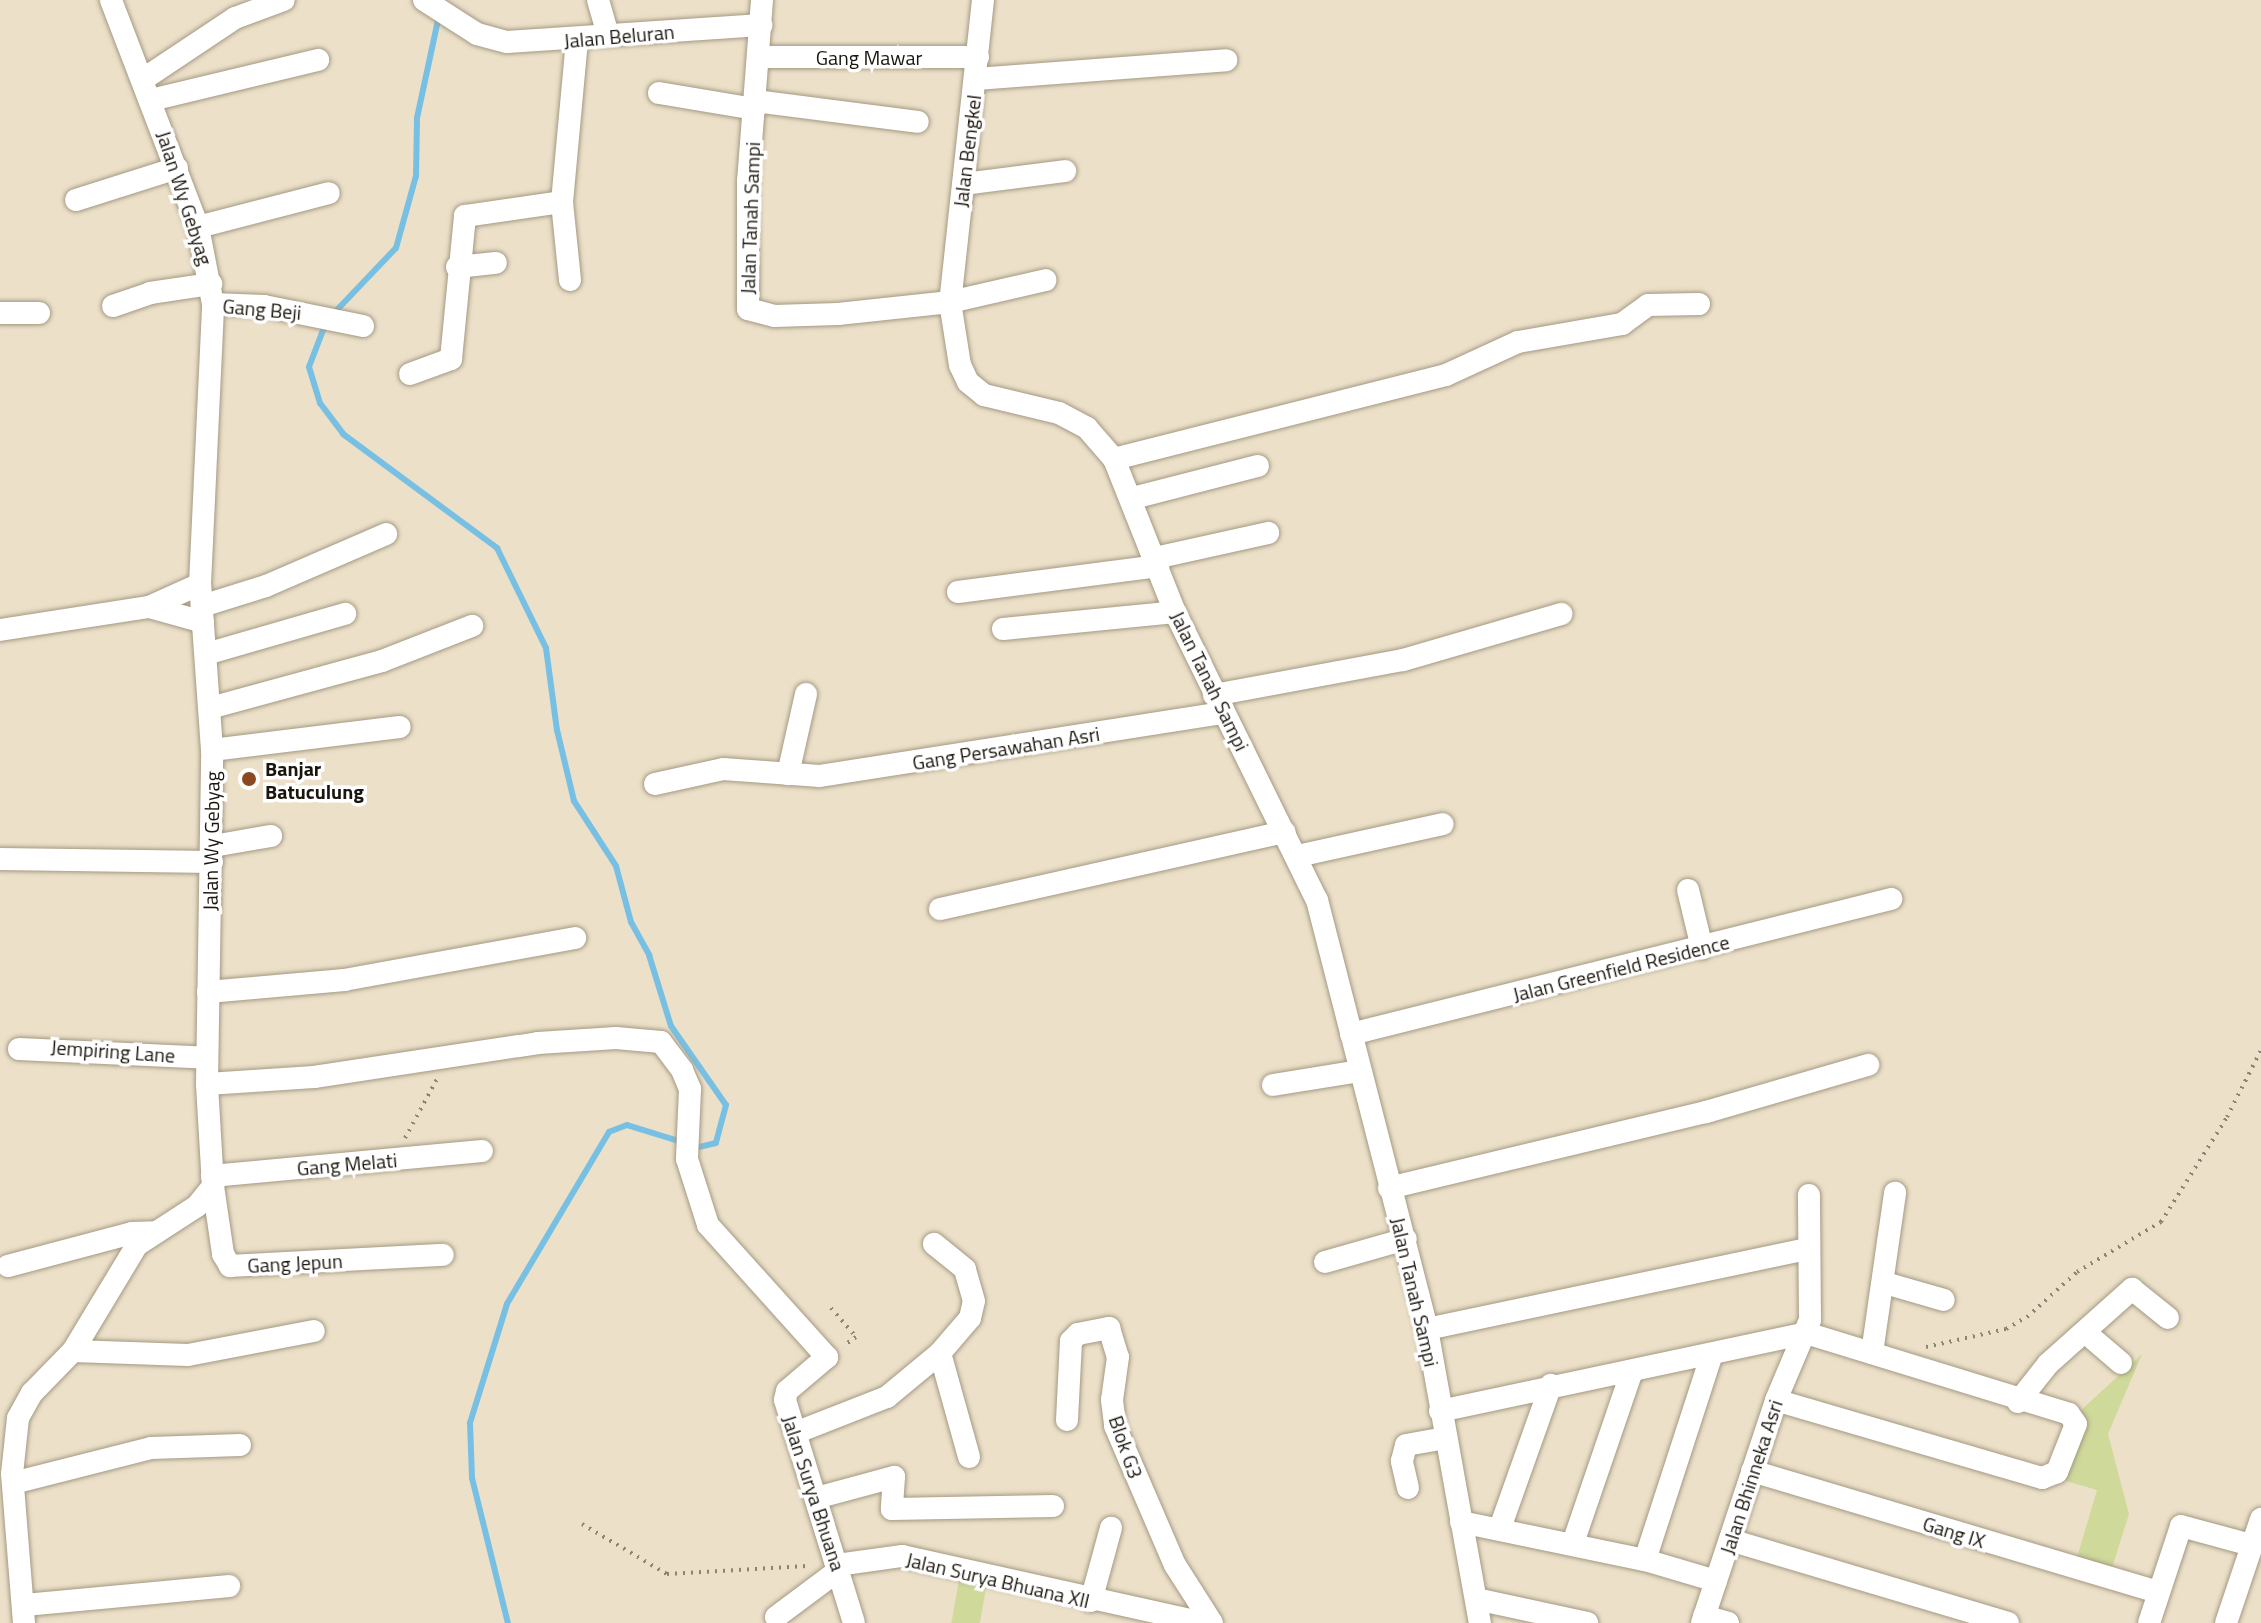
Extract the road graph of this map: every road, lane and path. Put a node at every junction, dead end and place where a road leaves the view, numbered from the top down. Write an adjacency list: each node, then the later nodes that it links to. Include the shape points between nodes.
1 (111, 0): 14 (street, Jalan Wy Gebyag)
2 (284, 0): 14 (street, via 235,18)
3 (424, 0): 9 (street, Jalan Beluran, via 477,34 507,42)
4 (598, 0): 8 (street)
5 (762, 0): 7 (street, Jalan Tanah Sampi)
6 (983, 0): 13 (street, Jalan Bengkel)
7 (761, 25): 8 (street, Jalan Beluran); 10 (street, Jalan Tanah Sampi)
8 (608, 36): 9 (street, Jalan Beluran)
9 (577, 39): 24 (street)
10 (761, 57): 13 (street, Gang Mawar); 17 (street, Jalan Tanah Sampi)
11 (318, 60): 16 (street)
12 (1226, 60): 13 (street, Gang Mawar)
13 (977, 68): 21 (street, Jalan Bengkel)
14 (145, 78): 16 (street, Jalan Wy Gebyag)
15 (659, 93): 17 (street)
16 (151, 100): 19 (street, Jalan Wy Gebyag)
17 (755, 105): 18 (street); 31 (street, Jalan Tanah Sampi, via 744,269 748,309 802,317)
18 (918, 122)
19 (177, 168): 23 (street); 25 (street, Jalan Wy Gebyag)
20 (1065, 171): 21 (street)
21 (964, 184): 31 (street, Jalan Bengkel)
22 (329, 193): 25 (street)
23 (76, 200)
24 (562, 202): 27 (street, via 465,216); 28 (street)
25 (198, 227): 30 (street, Jalan Wy Gebyag)
26 (496, 263): 27 (street)
27 (457, 267): 37 (street, via 451,359)
28 (570, 280)
29 (1046, 280): 31 (street)
30 (212, 294): 33 (street, Gang Beji, via 150,293); 36 (street, Gang Beji); 45 (street, Jalan Wy Gebyag)
31 (950, 302): 38 (street, Jalan Tanah Sampi, via 955,349 968,382 984,395 1059,413 1087,428)
32 (1699, 304): 38 (street, via 1648,305 1622,324 1518,342 1446,375)
33 (113, 306)
34 (0, 313): 35 (street)
35 (39, 313)
36 (354, 323)
37 (410, 374)
38 (1114, 459): 40 (street, Jalan Tanah Sampi)
39 (1258, 466): 40 (street)
40 (1133, 498): 43 (street, Jalan Tanah Sampi)
41 (1268, 533): 43 (street)
42 (386, 534): 45 (street, via 266,586)
43 (1157, 562): 44 (street); 47 (street, Jalan Tanah Sampi)
44 (958, 592)
45 (202, 604): 46 (street); 46 (street); 53 (street, Jalan Wy Gebyag)
46 (149, 607): 52 (street)
47 (1175, 612): 51 (street); 55 (street, Jalan Tanah Sampi)
48 (345, 614): 53 (street)
49 (1561, 614): 55 (street, Gang Persawahan Asri, via 1403,660)
50 (472, 626): 56 (street, via 368,666)
51 (1003, 629)
52 (0, 630)
53 (206, 654): 56 (street, Jalan Wy Gebyag)
54 (806, 694): 59 (street)
55 (1218, 704): 59 (street, Gang Persawahan Asri, via 924,762 820,776); 62 (street, Jalan Tanah Sampi)
56 (210, 708): 58 (street, Jalan Wy Gebyag)
57 (400, 727): 58 (street)
58 (212, 750): 64 (street, Jalan Wy Gebyag)
59 (788, 774): 60 (street, Gang Persawahan Asri, via 723,769)
60 (655, 784)
61 (1443, 824): 65 (street)
62 (1284, 832): 65 (street, Jalan Tanah Sampi); 69 (street)
63 (271, 836): 64 (street)
64 (212, 854): 66 (street); 72 (street, Jalan Wy Gebyag)
65 (1298, 856): 73 (street, Jalan Tanah Sampi, via 1330,938)
66 (0, 859)
67 (1688, 890): 71 (street)
68 (1891, 899): 71 (street, Jalan Greenfield Residence)
69 (940, 909)
70 (575, 938): 72 (street, via 344,980)
71 (1702, 948): 73 (street, Jalan Greenfield Residence)
72 (208, 992): 76 (street, Jalan Wy Gebyag)
73 (1351, 1034): 79 (street, Jalan Tanah Sampi)
74 (19, 1049): 76 (street, Jempiring Lane)
75 (2261, 1050): 103 (path, via 2227,1117 2161,1222 2077,1272 2006,1329)
76 (207, 1058): 80 (street, Jalan Wy Gebyag)
77 (447, 1059): 80 (street, via 314,1077); 83 (path); 107 (street, via 553,1042 661,1042 690,1089 687,1159 708,1225)
78 (1868, 1065): 85 (street, via 1706,1112)
79 (1359, 1071): 81 (street); 85 (street, Jalan Tanah Sampi)
80 (207, 1084): 84 (street, Jalan Wy Gebyag)
81 (1273, 1085)
82 (482, 1151): 83 (street, Gang Melati)
83 (393, 1159): 84 (street, Gang Melati)
84 (213, 1181): 88 (street, via 197,1206); 92 (street, Gang Jepun, via 223,1254 234,1267)
85 (1389, 1188): 89 (street, Jalan Tanah Sampi)
86 (1895, 1193): 95 (street)
87 (1809, 1195): 91 (street, Jalan Bhinneka Asri)
88 (157, 1232): 94 (street, via 132,1233); 104 (street, via 128,1258)
89 (1406, 1239): 93 (street); 99 (street, Jalan Tanah Sampi)
90 (934, 1244): 105 (street, via 960,1262 974,1301 970,1318)
91 (1806, 1249): 99 (street); 101 (street, Jalan Bhinneka Asri)
92 (443, 1255)
93 (1325, 1262)
94 (8, 1266)
95 (1885, 1283): 96 (street); 106 (street)
96 (1944, 1300)
97 (831, 1308): 107 (path, via 856,1337)
98 (2168, 1318): 102 (street, via 2132,1289)
99 (1427, 1329): 114 (street, Jalan Tanah Sampi)
100 (314, 1331): 104 (street, via 188,1355)
101 (1806, 1333): 106 (street); 108 (street); 112 (street, Jalan Bhinneka Asri)
102 (2086, 1333): 109 (street); 113 (street, via 2048,1364)
103 (1920, 1348)
104 (73, 1351): 121 (street, via 23,1407)
105 (940, 1353): 116 (street, via 887,1397); 119 (street)
106 (1872, 1353): 113 (street)
107 (827, 1357): 116 (street, Jalan Surya Bhuana, via 785,1394)
108 (1711, 1357): 110 (street); 133 (street)
109 (2121, 1363)
110 (1632, 1371): 111 (street); 131 (street)
111 (1551, 1385): 114 (street); 129 (street)
112 (1776, 1400): 113 (street, via 2042,1478 2054,1476 2076,1420); 120 (street, Jalan Bhinneka Asri)
113 (2018, 1402)
114 (1440, 1411): 117 (street, Jalan Tanah Sampi)
115 (1067, 1420): 145 (street, Blok G3, via 1071,1341 1109,1328 1118,1357 1112,1400 1115,1426 1175,1565)
116 (795, 1433): 123 (street, Jalan Surya Bhuana)
117 (1446, 1438): 122 (street, via 1406,1445 1402,1461); 126 (street, Jalan Tanah Sampi)
118 (240, 1445): 121 (street, via 151,1448)
119 (969, 1457)
120 (1752, 1471): 130 (street, Jalan Bhinneka Asri); 137 (street, Gang IX)
121 (9, 1478): 140 (street)
122 (1408, 1488)
123 (816, 1498): 124 (street, via 894,1477 892,1509); 134 (street, Jalan Surya Bhuana)
124 (1053, 1506)
125 (2261, 1519): 132 (street)
126 (1461, 1522): 129 (street); 138 (street, Jalan Tanah Sampi)
127 (582, 1524): 134 (path, via 667,1574)
128 (1111, 1528): 139 (street)
129 (1500, 1528): 131 (street)
130 (1730, 1540): 135 (street, Jalan Bhinneka Asri); 149 (street)
131 (1573, 1543): 133 (street)
132 (2251, 1545): 137 (street, via 2181,1526); 151 (street)
133 (1645, 1560): 135 (street)
134 (838, 1568): 139 (street, Jalan Surya Bhuana XII, via 902,1556); 141 (street); 143 (street, Jalan Surya Bhuana)
135 (1716, 1581): 142 (street, Jalan Bhinneka Asri)
136 (229, 1586): 140 (street)
137 (2157, 1592): 150 (street)
138 (1476, 1599): 146 (street, Jalan Tanah Sampi); 147 (street)
139 (1095, 1609): 144 (street, Jalan Surya Bhuana XII)
140 (24, 1614)
141 (776, 1617)
142 (1703, 1619): 148 (street)
143 (854, 1623)
144 (1204, 1623)
145 (1212, 1623)
146 (1480, 1623)
147 (1587, 1623)
148 (1728, 1623)
149 (2008, 1623)
150 (2149, 1623)
151 (2226, 1623)

